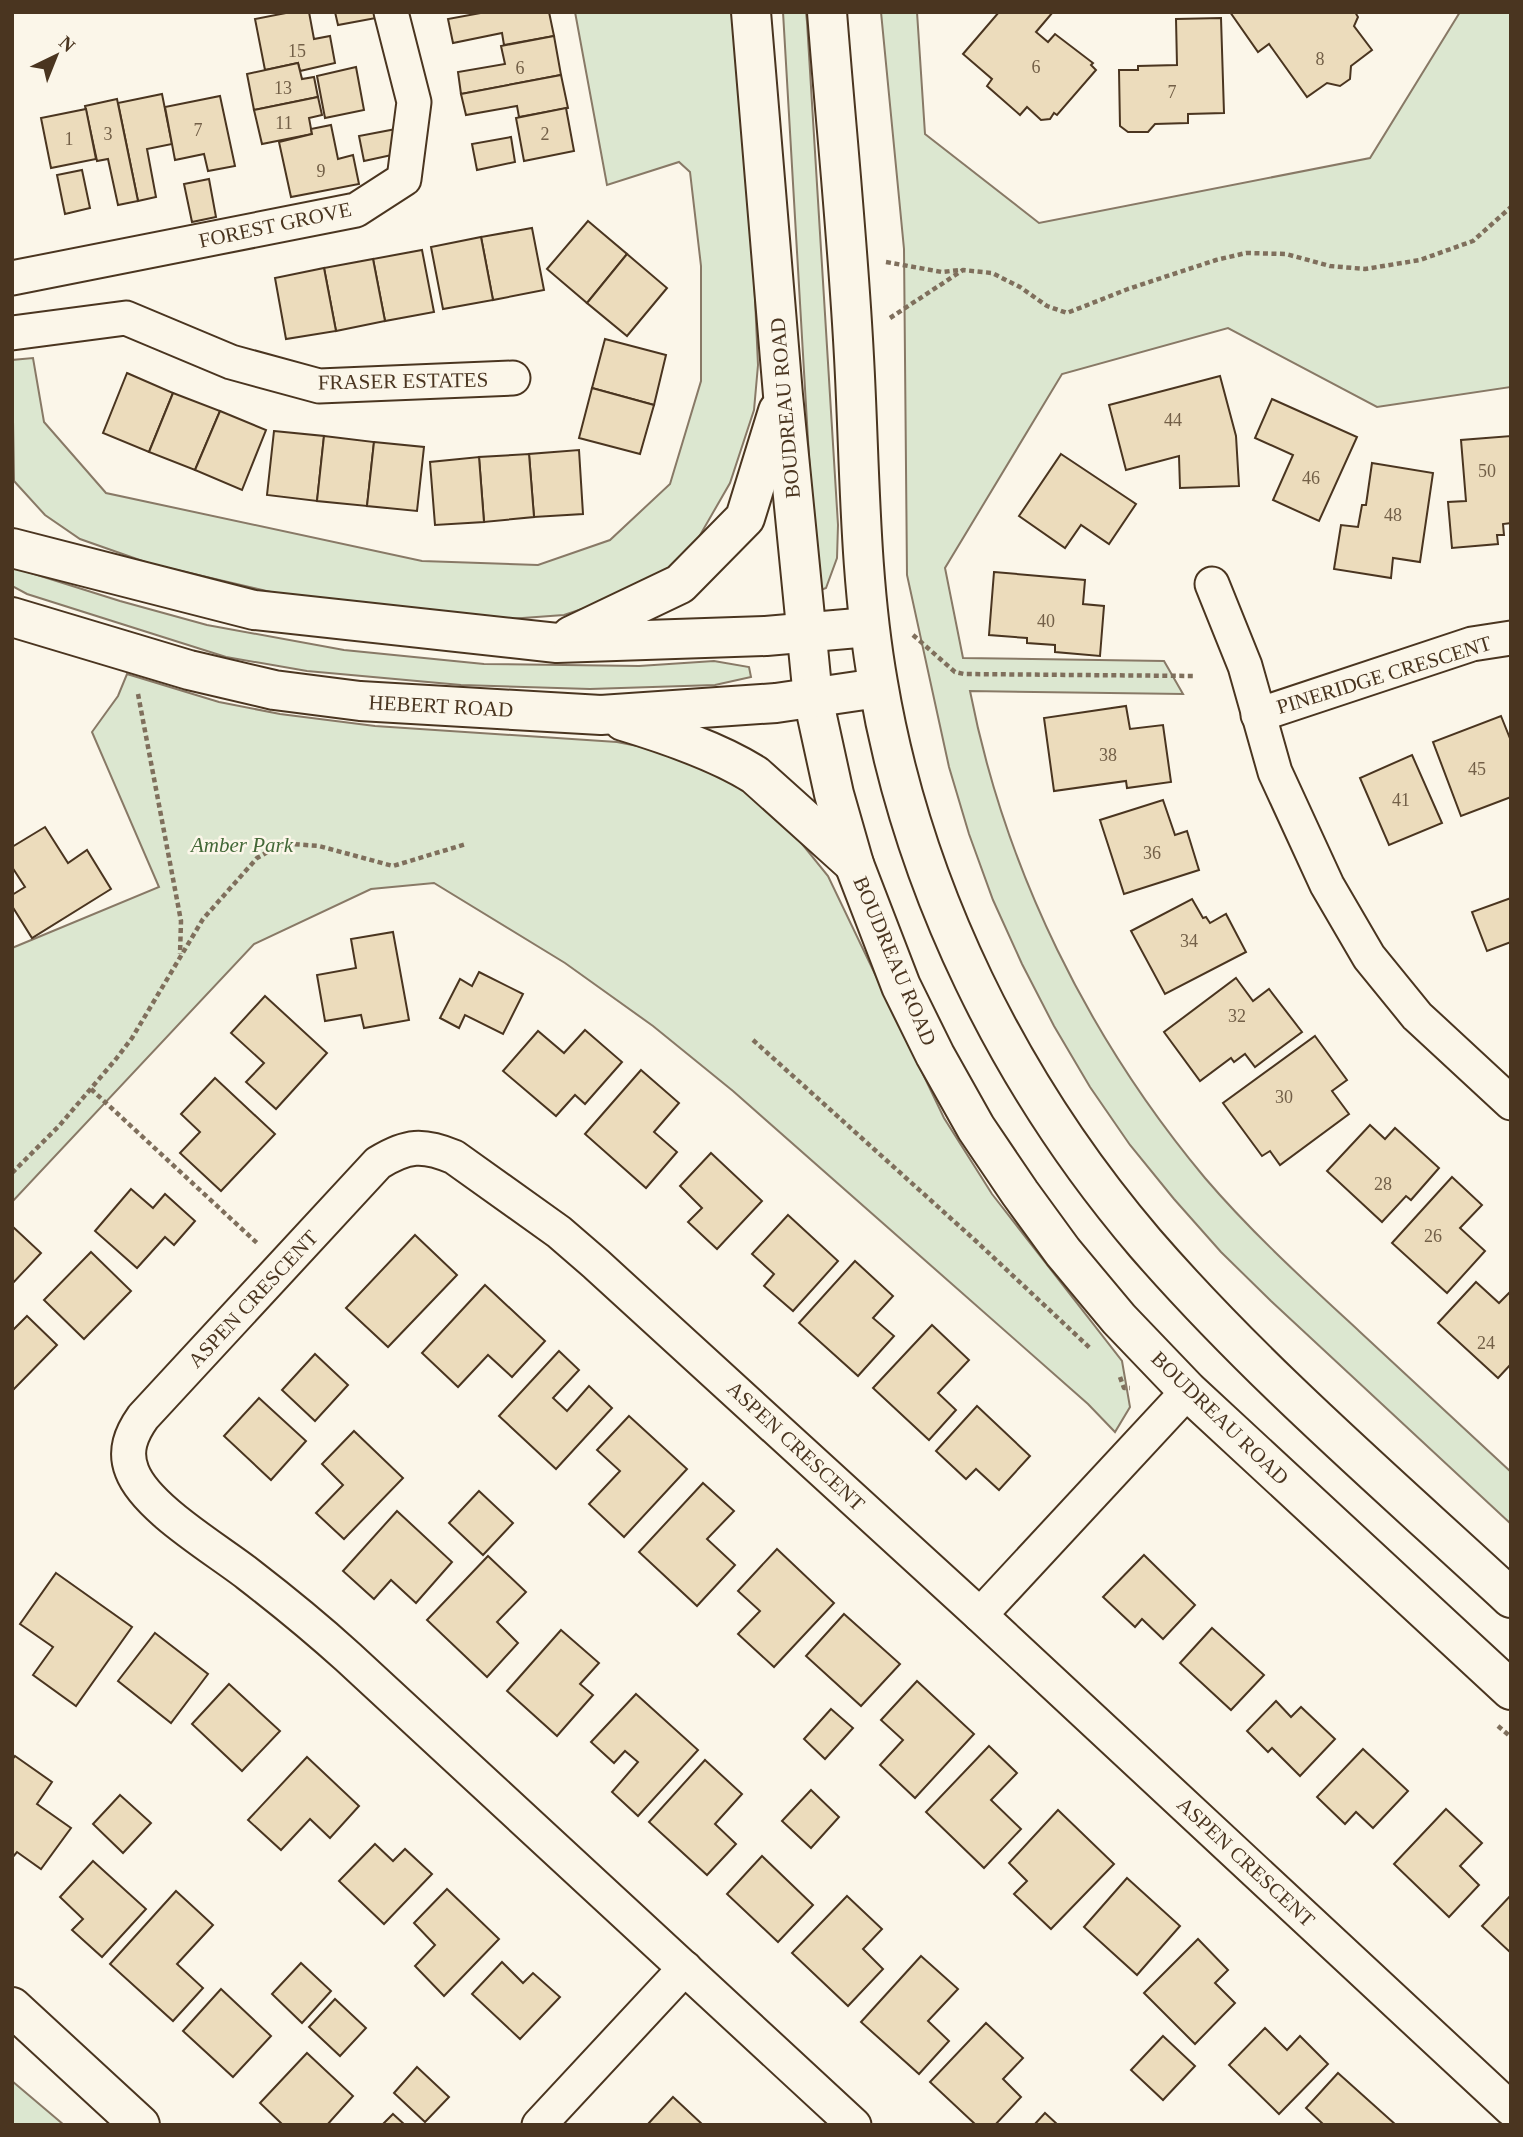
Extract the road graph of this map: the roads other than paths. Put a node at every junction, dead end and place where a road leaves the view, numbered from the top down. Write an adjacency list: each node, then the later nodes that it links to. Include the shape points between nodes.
1 (391, 12): 4 (street, FOREST GROVE, via 414,102 404,180 356,210)
2 (751, 12): 7 (main road, BOUDREAU ROAD)
3 (827, 12): 11 (main road, via 852,321)
4 (12, 278)
5 (12, 333): 6 (street, FRASER ESTATES, via 126,318 231,362 319,386)
6 (513, 378)
7 (783, 396): 12 (main road, BOUDREAU ROAD); 14 (main road, via 745,518 680,584)
8 (12, 548): 14 (main road, via 254,610)
9 (1212, 584): 18 (street, PINERIDGE CRESCENT, via 1245,666)
10 (12, 617): 17 (main road, HEBERT ROAD, via 178,667 274,690 360,701)
11 (869, 627): 12 (main road); 15 (main road)
12 (805, 633): 14 (main road); 16 (main road, BOUDREAU ROAD)
13 (1511, 638): 18 (street, PINERIDGE CRESCENT, via 1472,644)
14 (557, 643)
15 (878, 688): 16 (main road, HEBERT ROAD); 22 (main road, via 909,817 961,955 1034,1090 1070,1143 1182,1285 1286,1389)
16 (813, 698): 17 (main road, HEBERT ROAD); 19 (main road, BOUDREAU ROAD)
17 (600, 715): 19 (main road, via 739,765)
18 (1258, 715): 20 (street, PINERIDGE CRESCENT, via 1275,772 1321,872 1369,957 1418,1016)
19 (854, 864): 21 (main road, BOUDREAU ROAD, via 901,986 976,1128 1063,1252)
20 (1511, 1103)
21 (1188, 1391): 23 (street); 24 (main road, BOUDREAU ROAD)
22 (1511, 1598)
23 (980, 1615): 25 (street, ASPEN CRESCENT, via 559,1232 471,1167 436,1149 419,1147 394,1153 378,1163 135,1428 127,1456 133,1474 153,1501 298,1612); 27 (street, ASPEN CRESCENT)
24 (1511, 1690)
25 (685, 1968): 29 (street); 30 (street, ASPEN CRESCENT)
26 (12, 2007): 28 (main road)
27 (1511, 2109)
28 (140, 2125)
29 (539, 2125)
30 (854, 2125)

